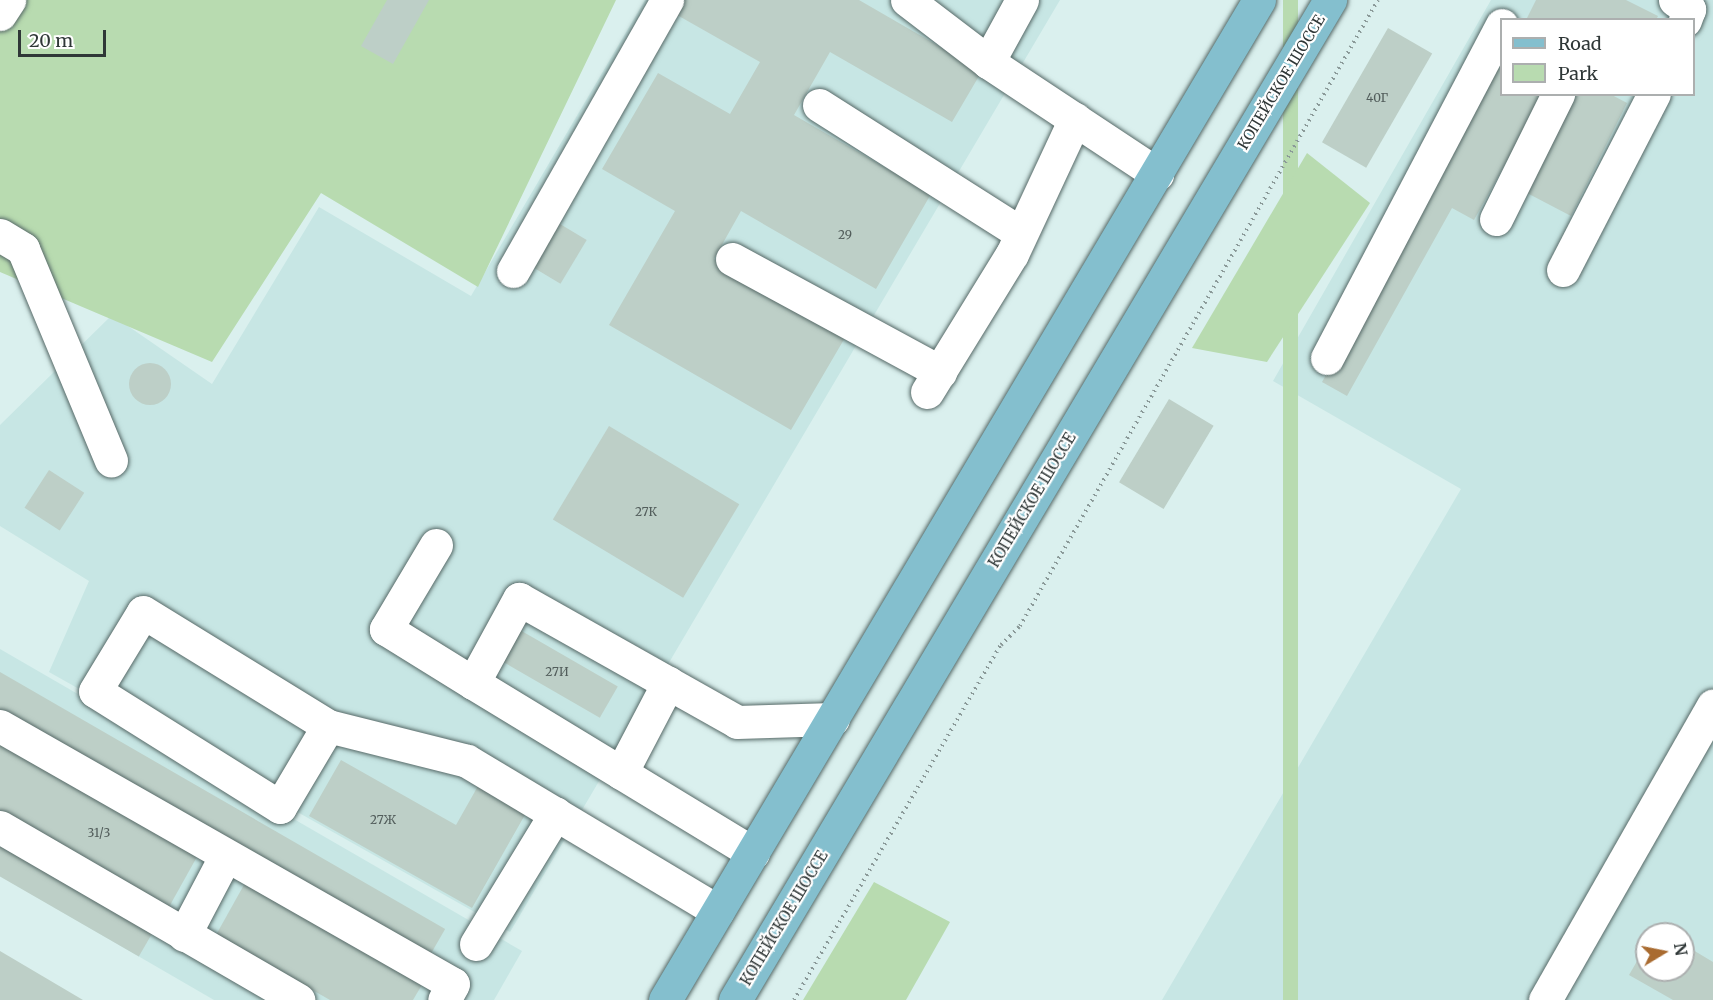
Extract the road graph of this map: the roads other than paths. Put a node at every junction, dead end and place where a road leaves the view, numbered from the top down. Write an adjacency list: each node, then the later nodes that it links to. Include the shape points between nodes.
1 (9, 0): 9 (lane)
2 (667, 0): 24 (lane)
3 (907, 0): 13 (lane)
4 (1022, 0): 13 (lane)
5 (1259, 0): 18 (main road)
6 (1330, 0): 45 (main road, КОПЕЙСКОЕ ШОССЕ)
7 (1515, 0): 10 (lane)
8 (1675, 0): 11 (lane, via 1689,9)
9 (0, 14)
10 (1506, 18)
11 (1686, 18)
12 (1500, 30): 25 (lane)
13 (988, 62): 17 (lane)
14 (1557, 96): 19 (lane)
15 (1647, 97): 23 (lane)
16 (819, 105): 20 (lane)
17 (1075, 119): 18 (lane); 20 (lane)
18 (1157, 174): 31 (main road)
19 (1496, 219)
20 (1021, 233): 22 (lane, via 934,382)
21 (0, 235): 26 (lane, via 23,249)
22 (732, 259)
23 (1563, 270)
24 (513, 272)
25 (1327, 358)
26 (111, 460)
27 (436, 545): 28 (lane, via 386,629)
28 (473, 683): 29 (lane, via 519,599); 34 (lane)
29 (668, 683): 31 (lane, via 737,722); 34 (lane)
30 (1713, 706): 46 (lane)
31 (833, 719): 37 (main road)
32 (0, 726): 38 (lane)
33 (328, 726): 33 (lane, via 143,612 94,691 280,807); 35 (lane, via 467,761)
34 (621, 773): 37 (lane)
35 (556, 813): 39 (lane); 41 (lane)
36 (0, 827): 40 (lane)
37 (753, 853): 39 (main road)
38 (225, 857): 40 (lane); 43 (lane, via 453,984)
39 (718, 911): 44 (main road)
40 (184, 934): 42 (lane)
41 (476, 944)
42 (298, 1000)
43 (444, 1000)
44 (665, 1000)
45 (735, 1000)
46 (1545, 1000)

